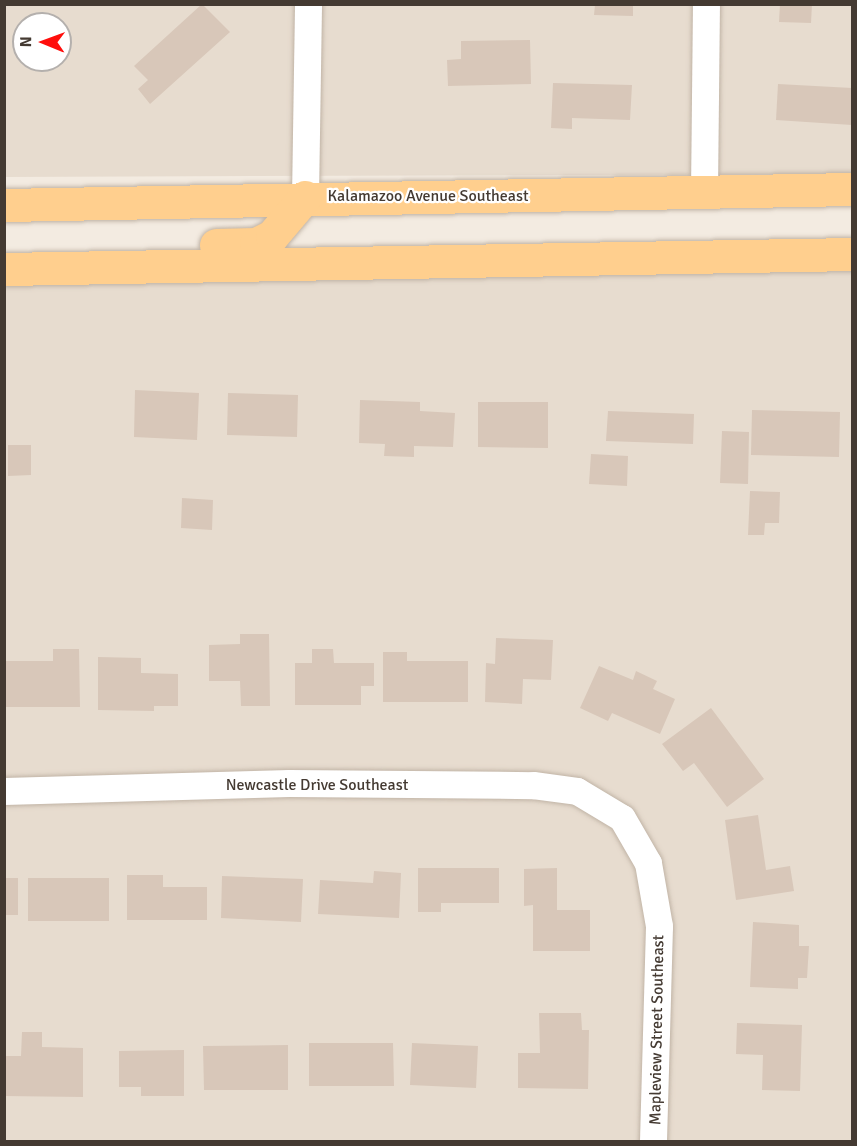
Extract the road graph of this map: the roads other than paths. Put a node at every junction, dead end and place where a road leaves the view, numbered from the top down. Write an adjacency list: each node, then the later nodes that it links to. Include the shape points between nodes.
1 (308, 4): 5 (street)
2 (706, 4): 4 (street)
3 (852, 189): 4 (main road, Kalamazoo Avenue Southeast)
4 (704, 192): 5 (main road, Kalamazoo Avenue Southeast)
5 (305, 197): 6 (main road, Kalamazoo Avenue Southeast); 8 (main road, via 278,231 256,244 71,247)
6 (4, 206)
7 (852, 254): 8 (main road)
8 (11, 269)
9 (4, 791): 10 (street, Newcastle Drive Southeast, via 289,783 533,785 577,791)
10 (622, 818): 11 (street, Mapleview Street Southeast, via 648,863 659,926)
11 (653, 1142)

